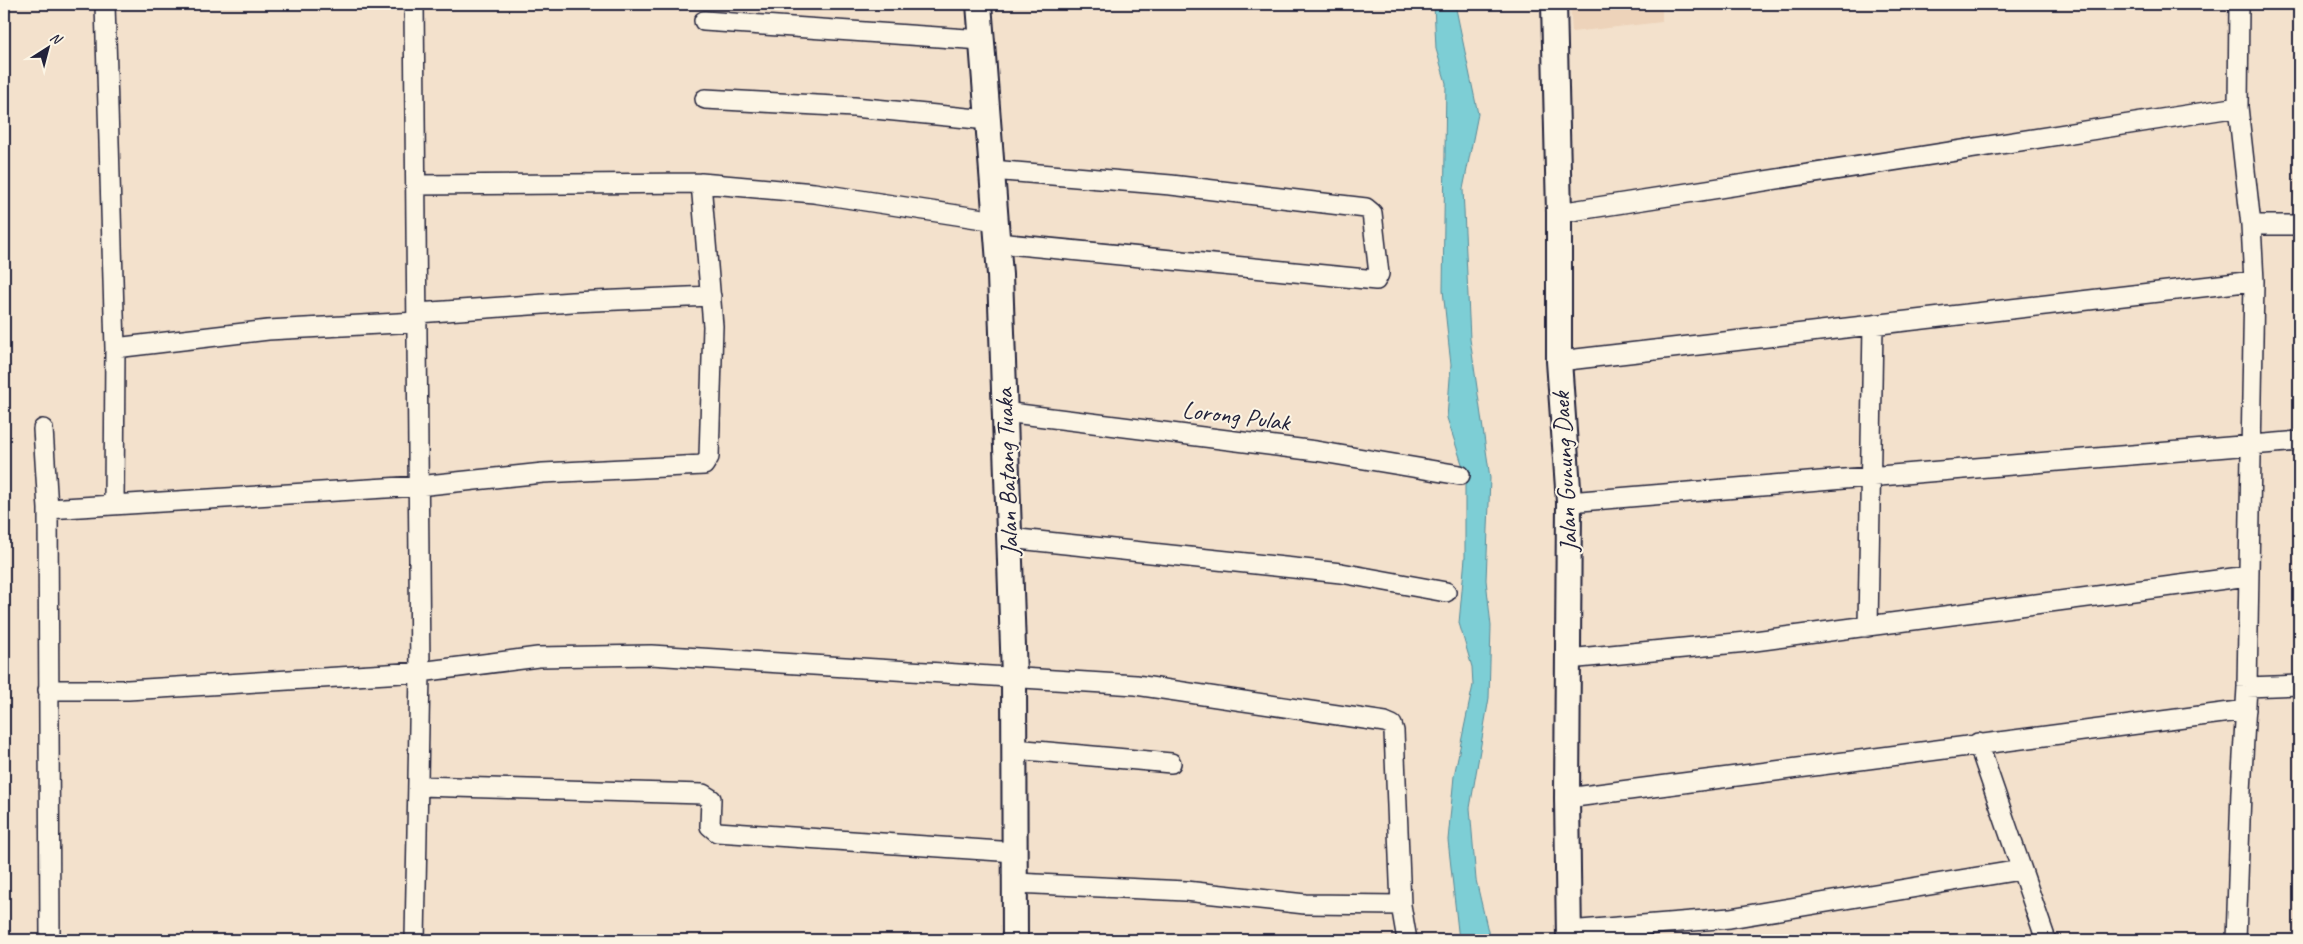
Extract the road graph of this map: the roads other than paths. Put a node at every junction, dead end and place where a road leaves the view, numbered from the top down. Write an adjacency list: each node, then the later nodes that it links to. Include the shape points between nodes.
1 (105, 4): 22 (street)
2 (414, 4): 13 (street)
3 (979, 4): 7 (street, Jalan Batang Tuaka)
4 (1554, 4): 14 (street, Jalan Gunung Daek)
5 (2239, 4): 9 (street)
6 (704, 21): 7 (street)
7 (982, 40): 10 (street, Jalan Batang Tuaka)
8 (705, 99): 10 (street, via 854,107)
9 (2238, 107): 14 (street); 15 (street)
10 (988, 120): 11 (street, Jalan Batang Tuaka)
11 (992, 170): 17 (street, Jalan Batang Tuaka); 17 (street, via 1171,185 1366,208 1372,213 1380,274 1376,280)
12 (701, 183): 13 (street); 17 (street, via 814,193); 19 (street)
13 (416, 185): 20 (street)
14 (1559, 213): 23 (street, Jalan Gunung Daek)
15 (2251, 225): 16 (street); 18 (street)
16 (2299, 225)
17 (997, 232): 24 (street, Jalan Batang Tuaka)
18 (2254, 281): 21 (street); 27 (street)
19 (710, 296): 20 (street, via 572,302); 30 (street, via 713,326 709,457 704,466 543,473)
20 (417, 317): 22 (street); 30 (street)
21 (1873, 325): 23 (street); 29 (street)
22 (115, 348): 32 (street)
23 (1560, 361): 31 (street, Jalan Gunung Daek)
24 (1004, 412): 28 (street, Lorong Pulak, via 1316,451); 34 (street, Jalan Batang Tuaka)
25 (43, 429): 33 (street)
26 (2299, 441): 27 (street)
27 (2253, 443): 29 (street); 35 (street)
28 (1460, 475)
29 (1870, 476): 31 (street); 37 (street)
30 (418, 486): 32 (street); 39 (street)
31 (1569, 502): 38 (street, Jalan Gunung Daek)
32 (114, 504): 33 (street)
33 (48, 510): 43 (street)
34 (1009, 538): 36 (street, via 1341,573); 40 (street, Jalan Batang Tuaka)
35 (2248, 576): 37 (street); 42 (street)
36 (1446, 592)
37 (1868, 626): 38 (street, via 1747,642)
38 (1568, 659): 49 (street, Jalan Gunung Daek)
39 (420, 672): 40 (street, via 538,657 651,655); 43 (street, via 128,690); 48 (street)
40 (1014, 676): 46 (street, Jalan Batang Tuaka); 53 (street, via 1136,685 1392,725)
41 (2299, 685): 42 (street)
42 (2248, 687): 44 (street)
43 (48, 690): 55 (street)
44 (2246, 710): 45 (street); 60 (street)
45 (1978, 743): 49 (street); 51 (street)
46 (1014, 748): 47 (street); 50 (street, Jalan Batang Tuaka)
47 (1171, 762)
48 (418, 786): 50 (street, via 703,794 710,799 710,826 717,832); 56 (street)
49 (1567, 798): 54 (street, Jalan Gunung Daek)
50 (1014, 852): 52 (street, Jalan Batang Tuaka)
51 (2020, 870): 54 (street, via 1730,918); 59 (street)
52 (1014, 883): 53 (street, via 1186,891 1305,904); 57 (street, Jalan Batang Tuaka)
53 (1401, 905): 58 (street)
54 (1568, 936)
55 (50, 940)
56 (415, 940)
57 (1015, 940)
58 (1407, 940)
59 (2046, 940)
60 (2236, 940)

